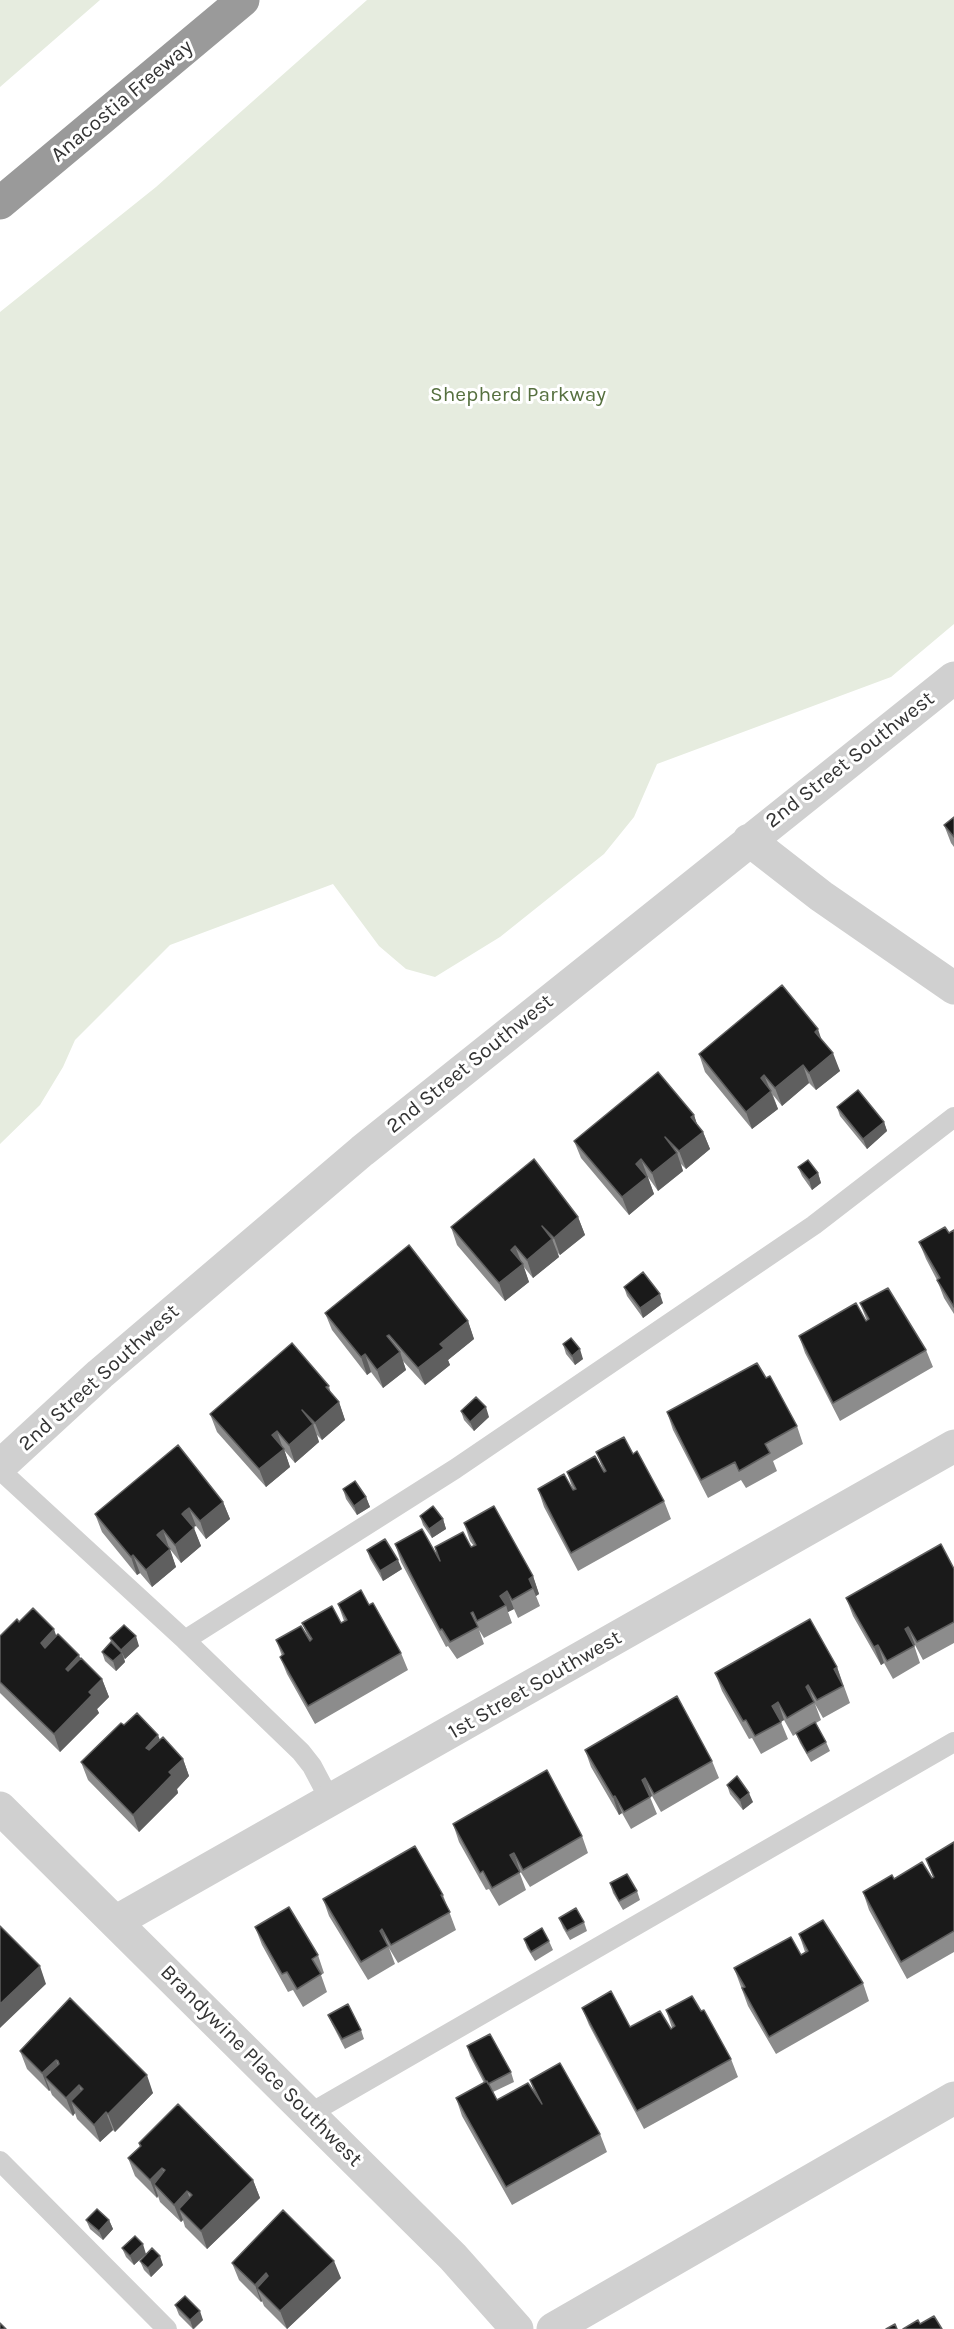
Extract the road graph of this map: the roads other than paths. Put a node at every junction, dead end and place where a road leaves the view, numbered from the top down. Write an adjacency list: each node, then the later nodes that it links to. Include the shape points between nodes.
1 (243, 0): 2 (highway, Anacostia Freeway)
2 (0, 203)
3 (954, 678): 4 (street, 2nd Street Southwest)
4 (749, 840): 5 (street, via 821,896); 8 (street, 2nd Street Southwest, via 345,1166 109,1367)
5 (954, 988)
6 (954, 1117): 9 (lane, via 814,1225 455,1469)
7 (954, 1446): 11 (street, 1st Street Southwest)
8 (0, 1468): 9 (lane)
9 (185, 1640): 11 (lane, via 301,1752)
10 (954, 1742): 15 (lane)
11 (331, 1802): 13 (street, 1st Street Southwest)
12 (0, 1808): 13 (street, Brandywine Place Southwest)
13 (115, 1922): 15 (street, Brandywine Place Southwest)
14 (954, 2098): 19 (street)
15 (309, 2114): 18 (street, Brandywine Place Southwest, via 453,2257)
16 (0, 2161): 17 (lane)
17 (166, 2329)
18 (517, 2329)
19 (553, 2329)

